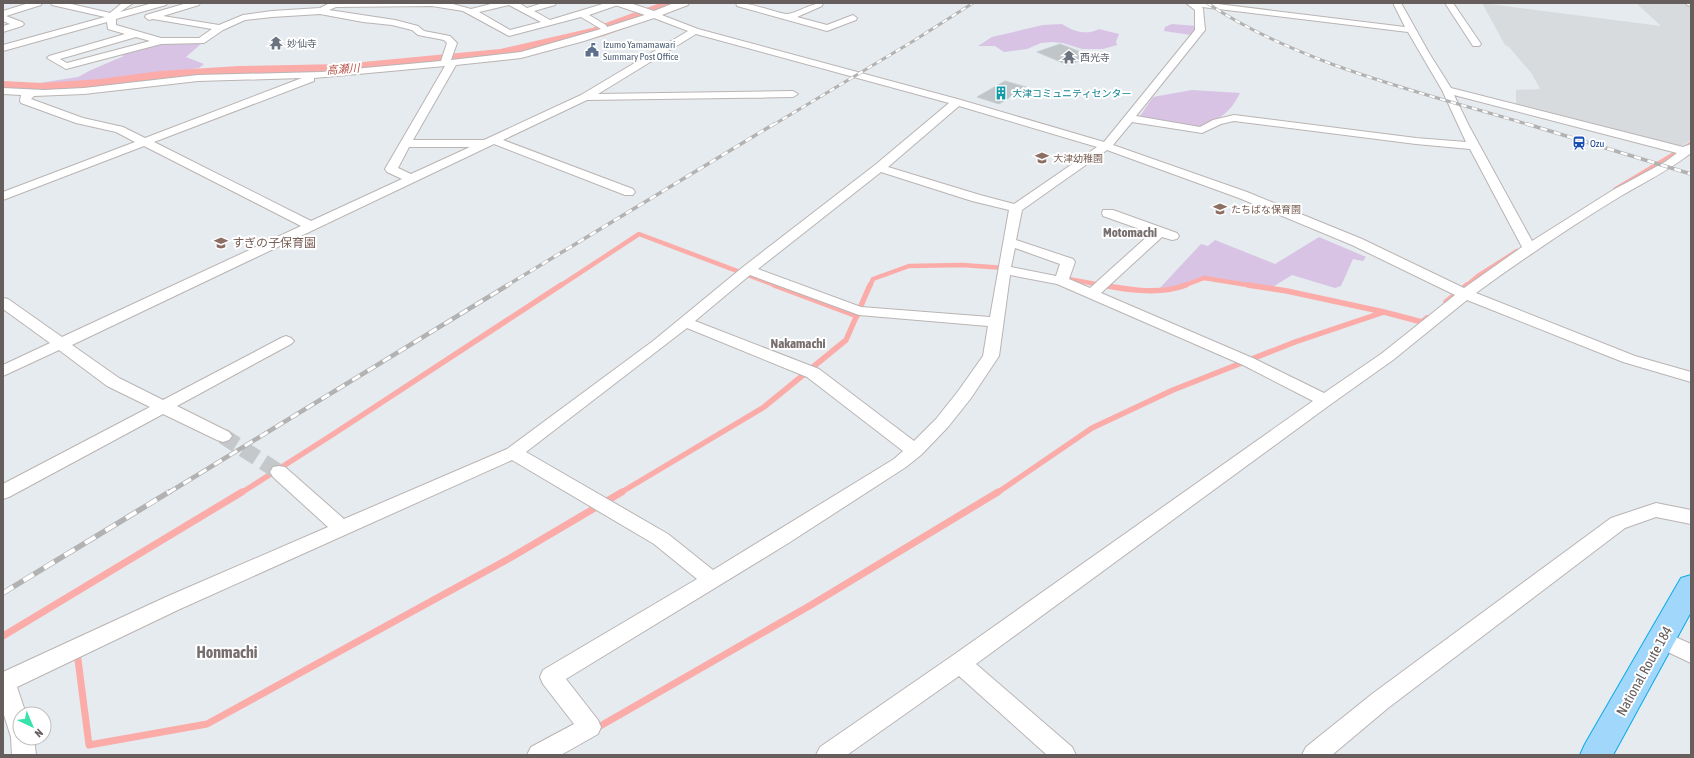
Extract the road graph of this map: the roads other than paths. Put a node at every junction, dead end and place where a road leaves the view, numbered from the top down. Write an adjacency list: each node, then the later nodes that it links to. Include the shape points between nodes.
1 (38, 3): 27 (street)
2 (55, 3): 35 (street)
3 (129, 3): 35 (street, via 119,7)
4 (163, 3): 35 (street)
5 (196, 3): 21 (street)
6 (435, 3): 17 (street); 23 (street)
7 (506, 3): 23 (street)
8 (512, 3): 22 (street)
9 (552, 3): 22 (street)
10 (615, 3): 28 (street)
11 (619, 3): 29 (street)
12 (684, 3): 29 (street)
13 (741, 3): 32 (street)
14 (1191, 3): 41 (street); 55 (street, via 1200,9 1200,30)
15 (1397, 3): 41 (street)
16 (1449, 3): 45 (street)
17 (335, 4): 24 (street)
18 (819, 4): 32 (street)
19 (266, 6): 26 (street, via 261,9)
20 (564, 6): 28 (street)
21 (178, 9): 25 (street); 30 (street)
22 (525, 10): 37 (street)
23 (472, 11): 37 (street, via 509,33)
24 (322, 12): 26 (street); 47 (street, via 392,22 415,28 421,33 447,38 452,44)
25 (200, 13)
26 (284, 13): 36 (street)
27 (3, 14)
28 (582, 14): 37 (street); 38 (street)
29 (654, 15): 42 (street); 47 (street, via 581,39 521,54)
30 (151, 16): 35 (street, via 135,21); 39 (street)
31 (221, 17): 36 (street)
32 (789, 17): 34 (street, via 827,28)
33 (3, 18): 40 (street, via 19,24)
34 (853, 18)
35 (112, 20): 43 (street); 46 (street)
36 (235, 20): 39 (street)
37 (548, 22)
38 (603, 27)
39 (220, 28): 44 (street, via 201,41)
40 (3, 29)
41 (1411, 30): 49 (street)
42 (695, 31): 53 (street); 54 (street)
43 (135, 34): 44 (street); 44 (street, via 52,58 66,66)
44 (161, 41)
45 (1476, 44)
46 (3, 48)
47 (448, 63): 48 (street); 58 (street)
48 (320, 75): 51 (street, via 198,78 84,91); 56 (street)
49 (1447, 90): 60 (street); 61 (street)
50 (3, 91): 51 (street)
51 (31, 93): 56 (street, via 26,96 25,101 80,121 119,129)
52 (793, 94): 53 (street)
53 (585, 97): 57 (street)
54 (957, 102): 59 (street); 62 (street)
55 (1130, 118): 59 (street); 60 (street, via 1197,130 1234,118)
56 (144, 142): 65 (street); 68 (street)
57 (490, 142): 58 (street); 63 (street); 64 (street)
58 (406, 144): 63 (street, via 391,169)
59 (1106, 146): 66 (street); 75 (street, via 1243,195 1357,242)
60 (1474, 146): 70 (street)
61 (1689, 148): 70 (street, via 1669,164)
62 (880, 168): 66 (street); 71 (street)
63 (412, 179): 68 (street)
64 (629, 192)
65 (3, 196)
66 (1016, 208): 69 (street)
67 (1108, 213): 74 (street, via 1166,234)
68 (311, 226): 80 (street)
69 (1010, 242): 72 (street); 73 (street, via 1068,262)
70 (1529, 248): 75 (street)
71 (748, 270): 77 (street); 78 (street, via 859,311)
72 (1004, 270): 73 (street); 78 (street)
73 (1061, 281): 74 (street)
74 (1092, 294): 83 (street, via 1249,362)
75 (1465, 294): 82 (street, via 1629,358); 83 (street, via 1387,357)
76 (3, 302): 80 (street)
77 (685, 322): 86 (street, via 813,373); 87 (street)
78 (997, 322): 86 (street, via 991,356 942,423)
79 (286, 341): 84 (street)
80 (61, 344): 81 (street); 84 (street, via 113,382)
81 (3, 371)
82 (1691, 377)
83 (1325, 400): 96 (street)
84 (164, 407): 85 (street); 89 (street)
85 (223, 436)
86 (915, 451): 92 (street, via 900,463)
87 (513, 453): 91 (street); 92 (street, via 661,538)
88 (279, 472): 91 (street)
89 (3, 492)
90 (1691, 517): 101 (street, via 1656,510 1618,523 1380,701)
91 (343, 529): 97 (street, via 173,603 5,682)
92 (712, 580): 98 (street, via 552,677 590,727)
93 (1691, 586): 94 (highway, National Route 184)
94 (1662, 640): 95 (street); 102 (highway, National Route 184)
95 (1691, 654)
96 (960, 663): 99 (street); 100 (street)
97 (12, 706)
98 (539, 755)
99 (828, 755)
100 (1064, 755)
101 (1314, 755)
102 (1596, 755)

